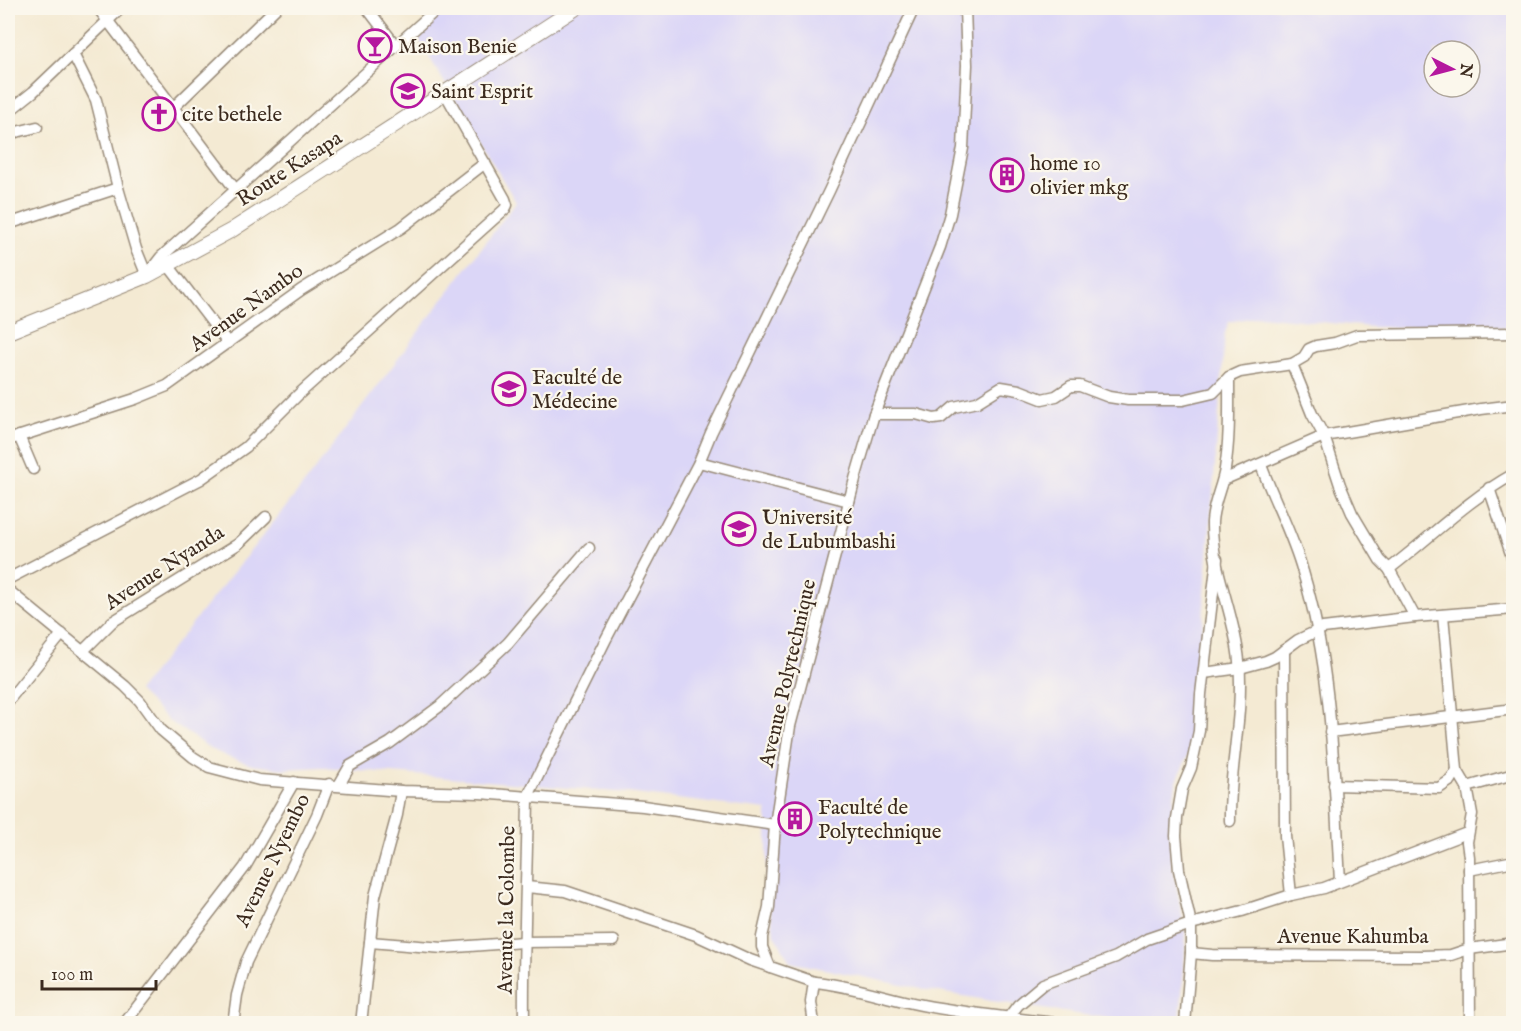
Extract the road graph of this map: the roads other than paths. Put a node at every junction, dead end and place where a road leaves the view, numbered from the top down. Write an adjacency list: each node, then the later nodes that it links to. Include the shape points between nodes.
1 (98, 8): 9 (street)
2 (121, 8): 9 (street)
3 (276, 8): 13 (street)
4 (367, 8): 10 (street)
5 (438, 8): 10 (street)
6 (576, 8): 12 (main road, Route Kasapa)
7 (914, 8): 33 (street)
8 (965, 8): 29 (street, Avenue Polytechnique, via 963,148 950,214)
9 (108, 20): 11 (street); 13 (street)
10 (396, 46): 19 (street)
11 (73, 54): 14 (street); 18 (street, via 96,99)
12 (444, 92): 17 (street); 21 (main road, Route Kasapa, via 232,230)
13 (173, 108): 19 (street)
14 (8, 112)
15 (37, 127): 16 (street)
16 (8, 134)
17 (485, 163): 25 (street, Avenue Nambo, via 401,228 301,290); 45 (street, via 506,199 505,210 299,394 246,447 201,479)
18 (118, 189): 20 (street); 22 (street)
19 (236, 189): 22 (street, via 161,256)
20 (8, 224)
21 (168, 265): 22 (main road, Route Kasapa); 25 (street)
22 (147, 276): 23 (main road, Route Kasapa)
23 (8, 332)
24 (1514, 333): 26 (street, via 1357,335 1309,349)
25 (228, 343): 30 (street, Avenue Nambo, via 168,386)
26 (1292, 364): 27 (street); 31 (street)
27 (1229, 377): 29 (street, via 1213,393 1183,400 1128,400 1080,386 1042,399 1001,387 977,402 954,407 940,418); 37 (street, via 1229,446)
28 (1514, 405): 31 (street)
29 (874, 414): 39 (street, Avenue Polytechnique)
30 (19, 436): 32 (street, Avenue Nambo); 35 (street)
31 (1324, 436): 34 (street); 44 (street, via 1352,513)
32 (8, 440)
33 (699, 462): 39 (street); 67 (street)
34 (1261, 465): 37 (street); 50 (street, via 1304,572)
35 (33, 469)
36 (1514, 474): 38 (street)
37 (1223, 480): 42 (street, via 1213,506 1212,534)
38 (1489, 488): 43 (street); 44 (street)
39 (849, 501): 69 (street, Avenue Polytechnique, via 792,718)
40 (266, 517): 53 (street, Avenue Nyanda, via 238,544 112,622)
41 (589, 548): 63 (street, Avenue Nyembo, via 508,643 440,706 390,743 350,766)
42 (1217, 559): 54 (street); 55 (street)
43 (1514, 564)
44 (1389, 569): 49 (street)
45 (8, 579)
46 (8, 590): 51 (street)
47 (1514, 609): 48 (street)
48 (1443, 615): 49 (street); 58 (street)
49 (1415, 617): 50 (street)
50 (1317, 631): 52 (street); 59 (street)
51 (62, 634): 53 (street); 56 (street)
52 (1284, 650): 54 (street, via 1275,657); 75 (street, via 1285,836)
53 (83, 651): 62 (street, via 140,701 161,730 205,765 259,780)
54 (1240, 668): 55 (street); 68 (street)
55 (1204, 673): 76 (street, via 1199,731 1182,789 1176,836)
56 (8, 701)
57 (1514, 709): 58 (street)
58 (1452, 717): 59 (street); 60 (street)
59 (1330, 732): 64 (street)
60 (1457, 770): 64 (street, via 1439,788); 65 (street)
61 (1514, 774): 65 (street)
62 (294, 782): 63 (street); 87 (street, via 245,867)
63 (334, 784): 66 (street); 88 (street, Avenue Nyembo, via 252,947)
64 (1334, 785): 73 (street)
65 (1467, 787): 70 (street, via 1472,814)
66 (401, 791): 67 (street); 78 (street, via 378,879)
67 (528, 798): 69 (street, via 643,806); 74 (street, Avenue la Colombe)
68 (1230, 821)
69 (775, 825): 83 (street, Avenue Polytechnique, via 762,947)
70 (1467, 833): 72 (street); 73 (street)
71 (1514, 861): 72 (street)
72 (1468, 870): 81 (street)
73 (1340, 881): 75 (street, via 1315,891)
74 (527, 887): 79 (street, Avenue la Colombe); 83 (street, via 565,891 696,935)
75 (1291, 894): 76 (street)
76 (1191, 924): 82 (street); 86 (street, via 1047,982)
77 (614, 940): 79 (street)
78 (370, 942): 79 (street, via 443,948); 89 (street)
79 (523, 942): 90 (street, Avenue la Colombe)
80 (1514, 943): 81 (street, Avenue Kahumba)
81 (1469, 949): 82 (street, Avenue Kahumba, via 1451,955 1404,957); 95 (street)
82 (1191, 953): 94 (street)
83 (770, 967): 84 (street)
84 (814, 982): 85 (street); 91 (street)
85 (982, 1015): 86 (street); 92 (street)
86 (1008, 1018): 93 (street)
87 (124, 1023)
88 (233, 1023)
89 (361, 1023)
90 (524, 1023)
91 (813, 1023)
92 (953, 1023)
93 (1063, 1023)
94 (1185, 1023)
95 (1470, 1023)

